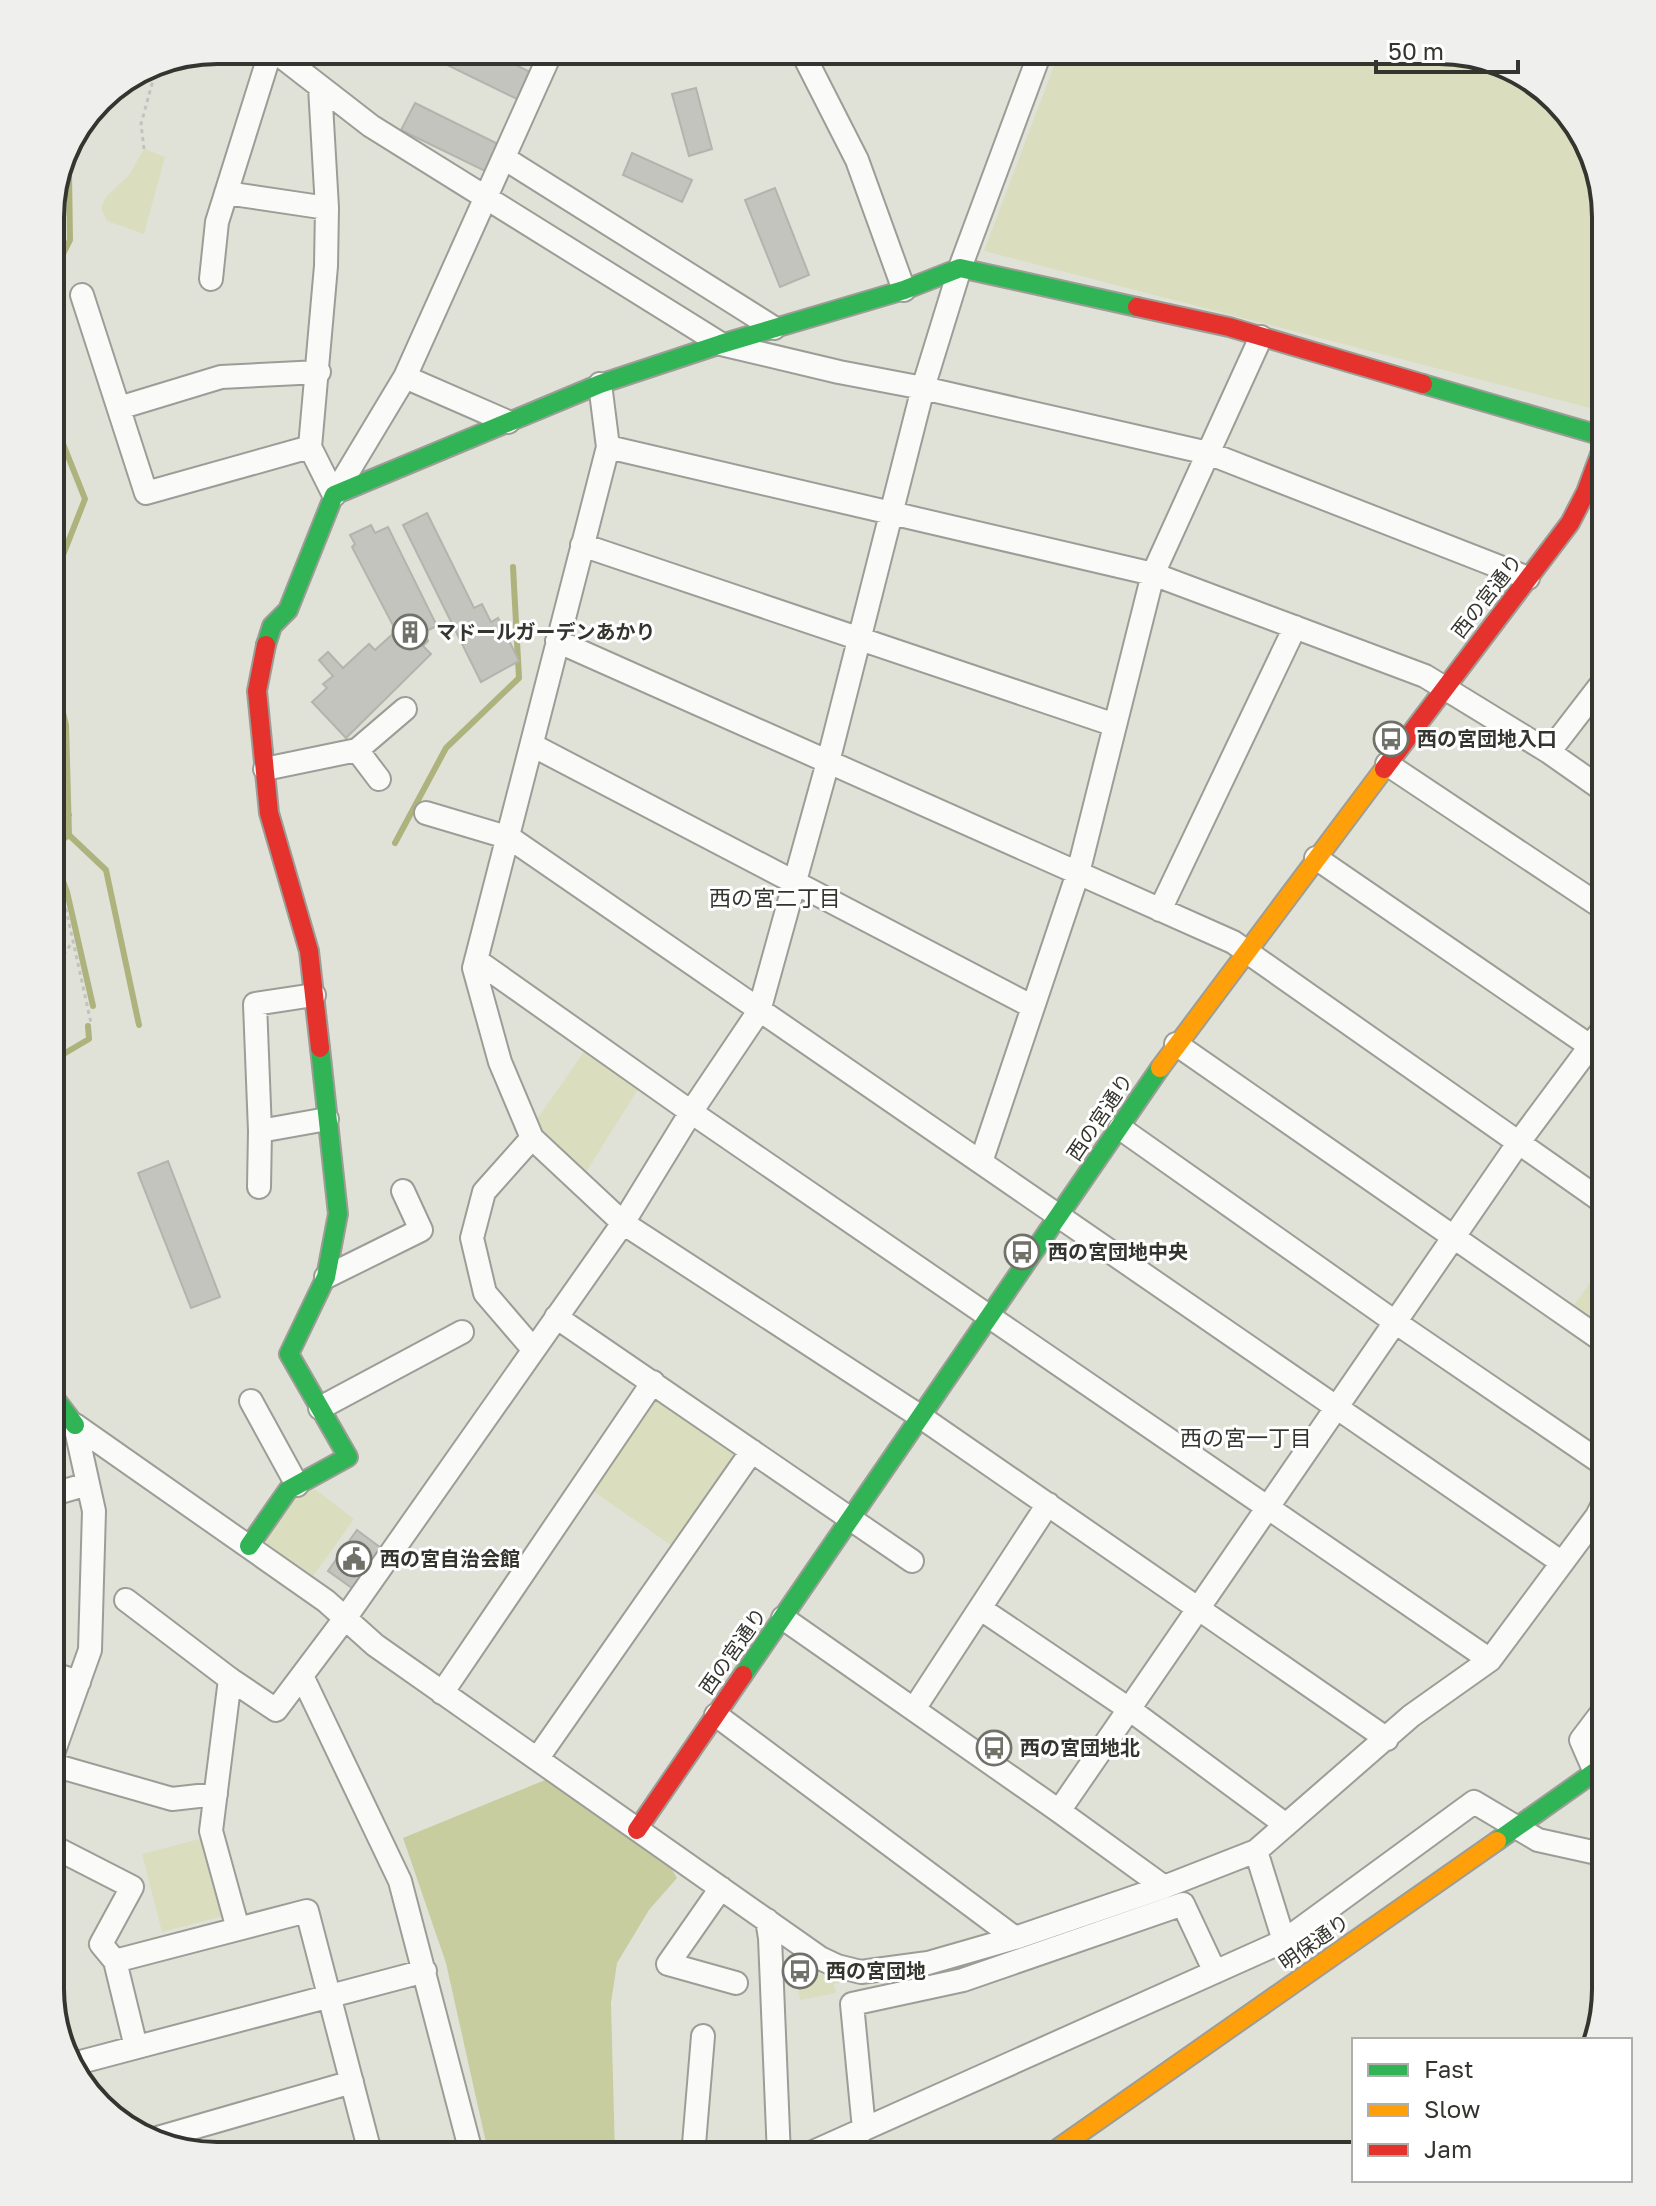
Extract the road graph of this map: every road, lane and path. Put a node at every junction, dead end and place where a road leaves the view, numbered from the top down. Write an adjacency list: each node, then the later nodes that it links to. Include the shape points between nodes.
1 (267, 64): 10 (street)
2 (290, 64): 7 (street)
3 (546, 64): 9 (street)
4 (808, 64): 15 (street, via 857,160)
5 (1036, 64): 13 (street)
6 (154, 78): 8 (path, via 141,124)
7 (320, 87): 11 (street, via 371,126); 12 (street)
8 (144, 149)
9 (504, 158): 11 (street); 17 (street)
10 (226, 193): 12 (street); 14 (street)
11 (486, 198): 19 (street); 21 (street)
12 (327, 208): 20 (street)
13 (960, 268): 15 (street); 18 (street); 23 (street)
14 (211, 279)
15 (904, 290): 17 (street)
16 (82, 295): 24 (street)
17 (774, 328): 19 (street)
18 (1261, 337): 26 (street); 29 (street)
19 (721, 344): 22 (street); 23 (street)
20 (319, 372): 24 (street, via 221,377); 27 (street)
21 (405, 377): 25 (street); 30 (street)
22 (600, 384): 25 (street); 28 (street)
23 (923, 388): 29 (street); 32 (street)
24 (119, 408): 27 (street, via 146,493)
25 (508, 422): 30 (street)
26 (1592, 434)
27 (310, 447): 30 (street)
28 (608, 447): 32 (street); 33 (street)
29 (1208, 453): 34 (street); 35 (street)
30 (334, 495): 48 (street, via 288,610 267,638 257,691)
31 (1592, 498): 35 (street, 西の宮通り)
32 (892, 513): 34 (street); 37 (street)
33 (582, 545): 37 (street); 38 (street)
34 (1153, 574): 36 (street); 42 (street)
35 (1528, 578): 39 (street, 西の宮通り)
36 (1295, 627): 39 (street); 58 (street)
37 (860, 639): 42 (street); 46 (street)
38 (557, 641): 43 (street); 46 (street)
39 (1445, 687): 45 (street); 47 (street, 西の宮通り)
40 (1592, 696): 45 (street)
41 (405, 709): 44 (street)
42 (1115, 725): 54 (street)
43 (532, 745): 52 (street); 55 (street)
44 (357, 750): 48 (street); 49 (street)
45 (1549, 752): 50 (street)
46 (828, 762): 54 (street); 55 (street)
47 (1387, 764): 53 (street, 西の宮通り); 56 (street)
48 (265, 769): 63 (street, via 269,813 309,951)
49 (379, 779)
50 (1592, 782)
51 (426, 813): 52 (street)
52 (510, 838): 62 (street); 65 (street)
53 (1316, 858): 60 (street, 西の宮通り); 68 (street)
54 (1078, 873): 58 (street); 64 (street)
55 (795, 883): 64 (street); 65 (street)
56 (1592, 901)
57 (64, 910): 59 (path)
58 (1160, 910): 60 (street)
59 (73, 941): 61 (path); 66 (path)
60 (1246, 951): 67 (street, 西の宮通り); 75 (street)
61 (64, 954)
62 (476, 960): 70 (street); 74 (street, via 500,1062)
63 (314, 995): 71 (street); 73 (street, via 255,1004)
64 (1033, 1007): 76 (street)
65 (759, 1011): 70 (street); 76 (street)
66 (91, 1023)
67 (1176, 1044): 72 (street, 西の宮通り); 82 (street)
68 (1592, 1047)
69 (1592, 1058): 75 (street)
70 (691, 1112): 81 (street); 84 (street)
71 (327, 1119): 73 (street); 83 (street, via 338,1214)
72 (1120, 1128): 80 (street, 西の宮通り); 86 (street)
73 (260, 1131): 77 (street)
74 (532, 1138): 81 (street); 89 (street, via 484,1192 472,1238 485,1293)
75 (1519, 1142): 79 (street); 82 (street)
76 (981, 1162): 80 (street)
77 (259, 1187)
78 (403, 1191): 83 (street, via 421,1230)
79 (1592, 1194)
80 (1059, 1216): 84 (street, 西の宮通り); 92 (street)
81 (623, 1223): 85 (street); 95 (street)
82 (1453, 1237): 86 (street); 88 (street)
83 (326, 1277): 93 (street, via 289,1354)
84 (991, 1316): 95 (street, 西の宮通り); 103 (street)
85 (556, 1317): 89 (street); 90 (street)
86 (1395, 1322): 92 (street); 98 (street)
87 (462, 1332): 93 (street)
88 (1592, 1333)
89 (533, 1349): 112 (street)
90 (653, 1382): 97 (street); 119 (street)
91 (251, 1401): 100 (street)
92 (1337, 1407): 103 (street); 108 (street)
93 (320, 1408): 100 (street, via 348,1457)
94 (64, 1410): 96 (street)
95 (921, 1417): 102 (street); 104 (street, 西の宮通り)
96 (75, 1425): 99 (street); 106 (street)
97 (752, 1451): 104 (street); 127 (street)
98 (1592, 1456)
99 (88, 1484): 101 (street); 118 (street, via 94,1511 90,1650)
100 (297, 1485): 106 (street)
101 (64, 1491)
102 (1048, 1504): 110 (street); 111 (street)
103 (1269, 1507): 111 (street); 114 (street)
104 (851, 1518): 107 (street); 113 (street, 西の宮通り)
105 (1592, 1522): 108 (street)
106 (249, 1546): 112 (street)
107 (912, 1561)
108 (1561, 1562): 114 (street)
109 (126, 1600): 117 (street)
110 (981, 1609): 120 (street); 121 (street)
111 (1200, 1609): 121 (street); 125 (street)
112 (346, 1617): 115 (street); 119 (street)
113 (783, 1618): 120 (street); 122 (street, 西の宮通り)
114 (1490, 1660): 125 (street)
115 (302, 1676): 117 (street, via 276,1710); 145 (street, via 400,1881)
116 (64, 1677): 118 (street)
117 (230, 1679): 130 (street)
118 (79, 1682): 123 (street)
119 (442, 1693): 127 (street)
120 (914, 1709): 131 (street)
121 (1129, 1709): 131 (street); 132 (street)
122 (716, 1715): 134 (street, 西の宮通り); 142 (street)
123 (64, 1724)
124 (1592, 1725): 126 (street, via 1581,1740)
125 (1387, 1739): 132 (street)
126 (1592, 1756)
127 (537, 1759): 134 (street)
128 (64, 1767): 130 (street, via 172,1799)
129 (1592, 1774): 133 (street, 明保通り)
130 (216, 1794): 141 (street, via 211,1831)
131 (1059, 1811): 138 (street)
132 (1286, 1825): 135 (street)
133 (1516, 1827): 137 (street, via 1538,1840); 143 (street, via 1474,1802); 161 (street, 明保通り)
134 (637, 1830): 139 (street)
135 (1256, 1851): 138 (street); 143 (street)
136 (64, 1852): 144 (street, via 132,1887 101,1944)
137 (1592, 1852)
138 (1164, 1887): 142 (street)
139 (721, 1888): 140 (street); 147 (street, via 668,1964)
140 (767, 1920): 142 (street, via 820,1958 861,1972 928,1963); 158 (street)
141 (238, 1929): 144 (street); 148 (street, via 307,1911)
142 (1015, 1938)
143 (1284, 1941): 146 (street)
144 (115, 1961): 150 (street)
145 (425, 1971): 148 (street); 156 (street)
146 (1215, 1972): 153 (street); 153 (street, via 1183,1904 963,1980 852,2004)
147 (736, 1983)
148 (329, 1997): 150 (street); 152 (street)
149 (703, 2036): 157 (street)
150 (136, 2047): 151 (street)
151 (83, 2061)
152 (352, 2082): 154 (street); 155 (street)
153 (859, 2132): 159 (street); 160 (street)
154 (170, 2134)
155 (367, 2142)
156 (468, 2142)
157 (694, 2142)
158 (778, 2142)
159 (836, 2142)
160 (861, 2142)
161 (1067, 2142)

